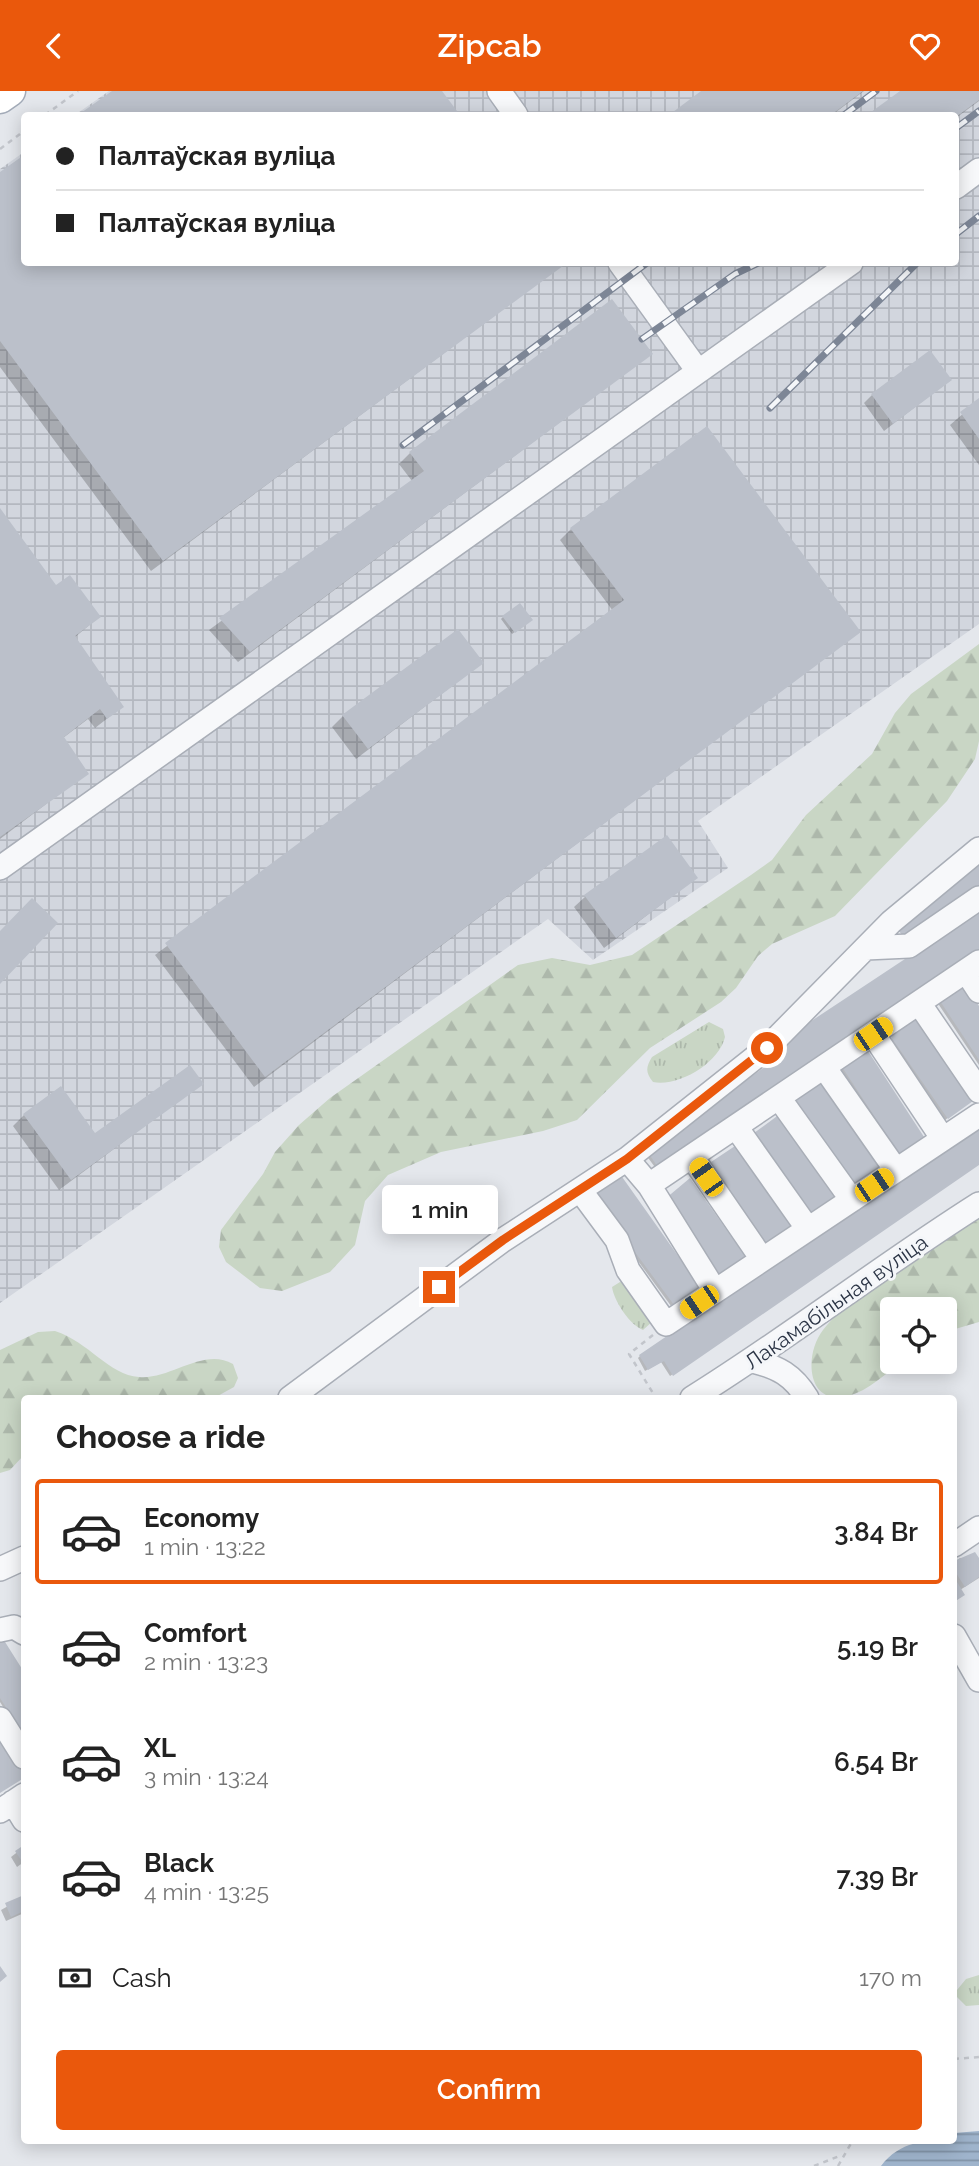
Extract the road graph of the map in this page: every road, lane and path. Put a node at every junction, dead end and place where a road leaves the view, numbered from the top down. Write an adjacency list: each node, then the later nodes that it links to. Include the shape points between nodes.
1 (10, 91): 4 (main road)
2 (78, 91): 5 (path)
3 (499, 91): 6 (street)
4 (0, 99)
5 (49, 112)
6 (514, 112)
7 (21, 133): 8 (path)
8 (0, 149)
9 (979, 170): 10 (street)
10 (959, 185)
11 (622, 266): 13 (street)
12 (847, 266): 13 (street)
13 (698, 371): 15 (street)
14 (979, 849): 17 (street)
15 (0, 868)
16 (979, 898): 17 (street, via 909,946)
17 (866, 948): 29 (street, via 767,1048)
18 (972, 967): 19 (street); 20 (street)
19 (979, 991)
20 (919, 1003): 21 (street); 23 (street)
21 (873, 1034): 22 (street); 27 (street)
22 (824, 1067): 24 (street); 30 (street)
23 (979, 1091)
24 (779, 1098): 26 (street); 33 (street)
25 (979, 1115): 27 (street)
26 (736, 1127): 28 (street); 35 (street)
27 (943, 1139): 30 (street)
28 (691, 1157): 31 (street); 36 (street)
29 (627, 1159): 31 (street); 32 (street)
30 (896, 1170): 33 (street)
31 (649, 1185): 37 (street)
32 (580, 1190): 38 (street, via 617,1240 628,1270); 40 (street, via 503,1240)
33 (852, 1200): 35 (street)
34 (979, 1204): 39 (street, Лакамабільная вуліца, via 891,1260)
35 (808, 1229): 36 (street)
36 (762, 1259): 37 (street)
37 (715, 1291): 38 (street)
38 (666, 1324): 41 (path, via 629,1354)
39 (753, 1361): 42 (street, Лакамабільная вуліца); 43 (street, via 778,1367)
40 (294, 1395)
41 (654, 1395)
42 (697, 1395)
43 (805, 1395)
44 (979, 1528): 45 (street)
45 (957, 1543)
46 (21, 1559): 47 (street)
47 (0, 1569)
48 (0, 1630): 49 (street, via 14,1627)
49 (21, 1631)
50 (957, 1641): 51 (street)
51 (979, 1680)
52 (0, 1719): 53 (street)
53 (21, 1752)
54 (979, 2057): 55 (path)
55 (957, 2059)
56 (850, 2144): 57 (path)
57 (842, 2155): 58 (path); 59 (path)
58 (814, 2166)
59 (838, 2166)

